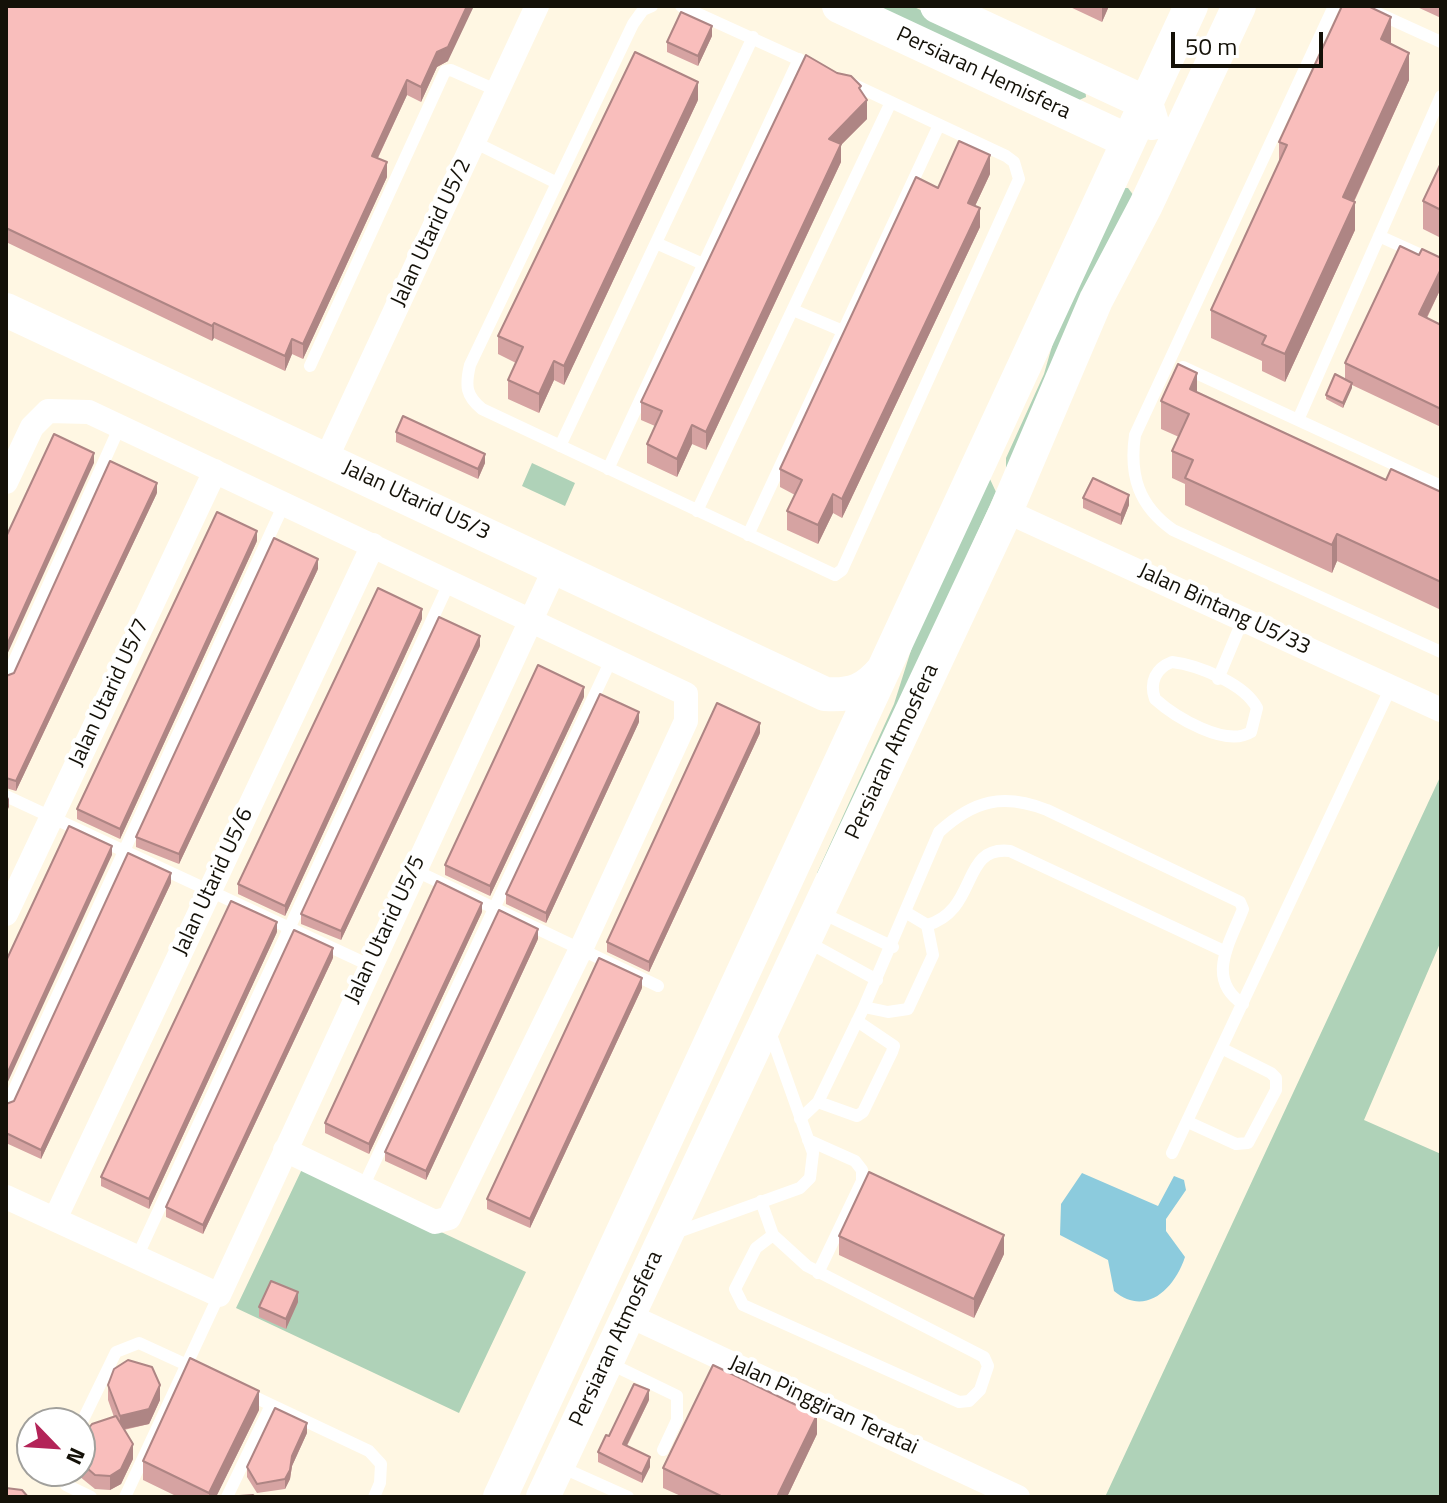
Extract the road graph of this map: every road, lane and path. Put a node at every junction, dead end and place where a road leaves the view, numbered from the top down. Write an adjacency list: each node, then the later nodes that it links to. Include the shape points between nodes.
1 (537, 6): 15 (street, Jalan Utarid U5/2)
2 (652, 6): 21 (lane, via 633,24)
3 (681, 6): 10 (lane)
4 (839, 6): 19 (street, Persiaran Hemisfera)
5 (937, 6): 19 (street, Persiaran Hemisfera)
6 (1191, 6): 19 (street, Persiaran Atmosfera)
7 (1237, 6): 19 (street, via 1179,102); 26 (street, Persiaran Atmosfera, via 1146,205)
8 (1334, 6): 31 (lane)
9 (1362, 6): 11 (lane)
10 (753, 37): 12 (lane); 23 (lane)
11 (1441, 42)
12 (799, 59): 13 (lane); 24 (lane)
13 (825, 71)
14 (838, 77): 17 (lane)
15 (498, 91): 20 (street, Jalan Utarid U5/2); 32 (lane, via 445,71)
16 (1441, 98): 22 (lane)
17 (891, 102): 18 (lane); 28 (lane)
18 (939, 125): 30 (lane); 44 (lane, via 1006,156 1014,162 1019,179 842,570 829,574)
19 (1143, 125): 26 (street, via 1152,155); 29 (street, Persiaran Atmosfera)
20 (474, 142): 21 (lane); 36 (street, Jalan Utarid U5/2)
21 (557, 183): 35 (lane, via 467,380 470,399 482,409)
22 (1379, 236): 25 (lane); 33 (lane)
23 (656, 243): 24 (lane); 35 (lane)
24 (703, 264): 37 (lane)
25 (1441, 264)
26 (1096, 300): 43 (street, Persiaran Atmosfera)
27 (6, 310): 36 (street, Jalan Utarid U5/3)
28 (793, 310): 30 (lane); 42 (lane)
29 (1041, 327): 43 (street, via 1027,383 996,465 996,486); 52 (street, Persiaran Atmosfera)
30 (843, 331): 44 (lane)
31 (1172, 361): 33 (lane); 50 (lane, via 1135,435 1132,460 1142,499 1158,519)
32 (310, 366)
33 (1298, 420): 40 (lane)
34 (120, 426): 38 (street); 39 (street, via 89,412 48,411 32,427); 53 (lane)
35 (560, 446): 37 (lane)
36 (326, 459): 46 (street, Jalan Utarid U5/3)
37 (608, 469): 42 (lane)
38 (215, 471): 41 (street); 60 (street, Jalan Utarid U5/7)
39 (6, 482)
40 (1441, 486)
41 (284, 504): 45 (street); 61 (lane)
42 (697, 511): 44 (lane)
43 (1006, 511): 48 (street, Jalan Bintang U5/33); 67 (street, Persiaran Atmosfera)
44 (748, 535)
45 (373, 545): 47 (street); 63 (street, Jalan Utarid U5/6)
46 (556, 566): 49 (street, Jalan Utarid U5/5); 56 (street, Jalan Utarid U5/3)
47 (450, 581): 49 (street); 69 (lane)
48 (1243, 619): 54 (lane); 55 (street, Jalan Bintang U5/33)
49 (532, 620): 51 (street); 62 (street, Jalan Utarid U5/5)
50 (1441, 652)
51 (611, 660): 64 (lane); 71 (street, via 686,694 689,709)
52 (887, 665): 56 (street, via 869,686 848,696); 58 (street, Persiaran Atmosfera)
53 (6, 679)
54 (1218, 679): 54 (lane, via 1247,695 1257,708 1251,732 1244,737 1221,735 1164,706 1153,692 1161,666 1172,662 1189,664)
55 (1391, 687): 57 (street, Jalan Bintang U5/33); 76 (lane)
56 (825, 694): 58 (street, via 845,731)
57 (1441, 710)
58 (844, 758): 67 (street, Persiaran Atmosfera)
59 (6, 796): 60 (lane)
60 (52, 817): 61 (lane); 66 (street, Jalan Utarid U5/7)
61 (125, 851): 63 (lane); 82 (lane)
62 (414, 870): 64 (lane); 73 (street, Jalan Utarid U5/5)
63 (210, 891): 69 (lane); 91 (street, Jalan Utarid U5/6)
64 (494, 908): 71 (lane); 88 (lane)
65 (907, 913): 68 (lane); 70 (lane); 72 (lane, via 939,832 957,815 985,801 1008,799 1047,810 1240,902 1243,909)
66 (6, 914)
67 (793, 917): 70 (lane); 74 (lane); 78 (street, Persiaran Atmosfera); 111 (street, Persiaran Atmosfera)
68 (927, 925): 72 (lane, via 949,916 980,860 996,849); 77 (lane, via 933,955 908,1009)
69 (289, 928): 73 (lane); 94 (lane)
70 (893, 947): 74 (lane)
71 (581, 949): 75 (lane); 88 (street, via 449,1218 435,1222)
72 (1226, 952): 76 (lane, via 1224,989)
73 (369, 965): 86 (street, Jalan Utarid U5/5)
74 (877, 980): 77 (lane)
75 (658, 986)
76 (1243, 1004): 80 (lane)
77 (864, 1007): 79 (lane)
78 (766, 1021): 83 (lane); 93 (street, Persiaran Atmosfera)
79 (857, 1021): 81 (lane); 81 (lane, via 894,1046 887,1064 857,1116)
80 (1223, 1049): 84 (lane); 84 (lane, via 1271,1073 1276,1090 1248,1143 1236,1144)
81 (818, 1102): 83 (lane)
82 (6, 1107)
83 (800, 1119): 85 (lane)
84 (1188, 1122): 87 (lane)
85 (808, 1140): 90 (lane, via 813,1153 810,1178 800,1188); 95 (lane, via 855,1161 862,1170 862,1181)
86 (285, 1150): 88 (street); 96 (street, Jalan Utarid U5/5)
87 (1172, 1153)
88 (363, 1187)
89 (6, 1197): 91 (street)
90 (761, 1201): 92 (lane); 93 (lane)
91 (55, 1219): 94 (street)
92 (773, 1235): 95 (lane); 95 (lane, via 756,1248 735,1289 743,1305 959,1402 969,1401 980,1390 988,1366 984,1357)
93 (664, 1237): 97 (street, Persiaran Atmosfera)
94 (137, 1257): 96 (street)
95 (818, 1273)
96 (219, 1295): 99 (lane)
97 (628, 1315): 98 (street, Persiaran Atmosfera); 114 (street, Jalan Pinggiran Teratai)
98 (607, 1361): 104 (lane, via 677,1396 677,1420); 105 (street, Persiaran Atmosfera)
99 (186, 1365): 100 (lane); 103 (lane, via 139,1343 116,1352); 108 (lane)
100 (215, 1378)
101 (229, 1385): 102 (lane)
102 (271, 1405): 109 (lane); 110 (lane, via 369,1451 381,1464)
103 (89, 1407)
104 (663, 1450)
105 (558, 1465): 112 (street, Persiaran Atmosfera); 113 (lane)
106 (70, 1487): 107 (lane)
107 (91, 1497)
108 (125, 1497)
109 (227, 1497)
110 (374, 1497)
111 (500, 1497)
112 (543, 1497)
113 (628, 1497)
114 (1018, 1497)

